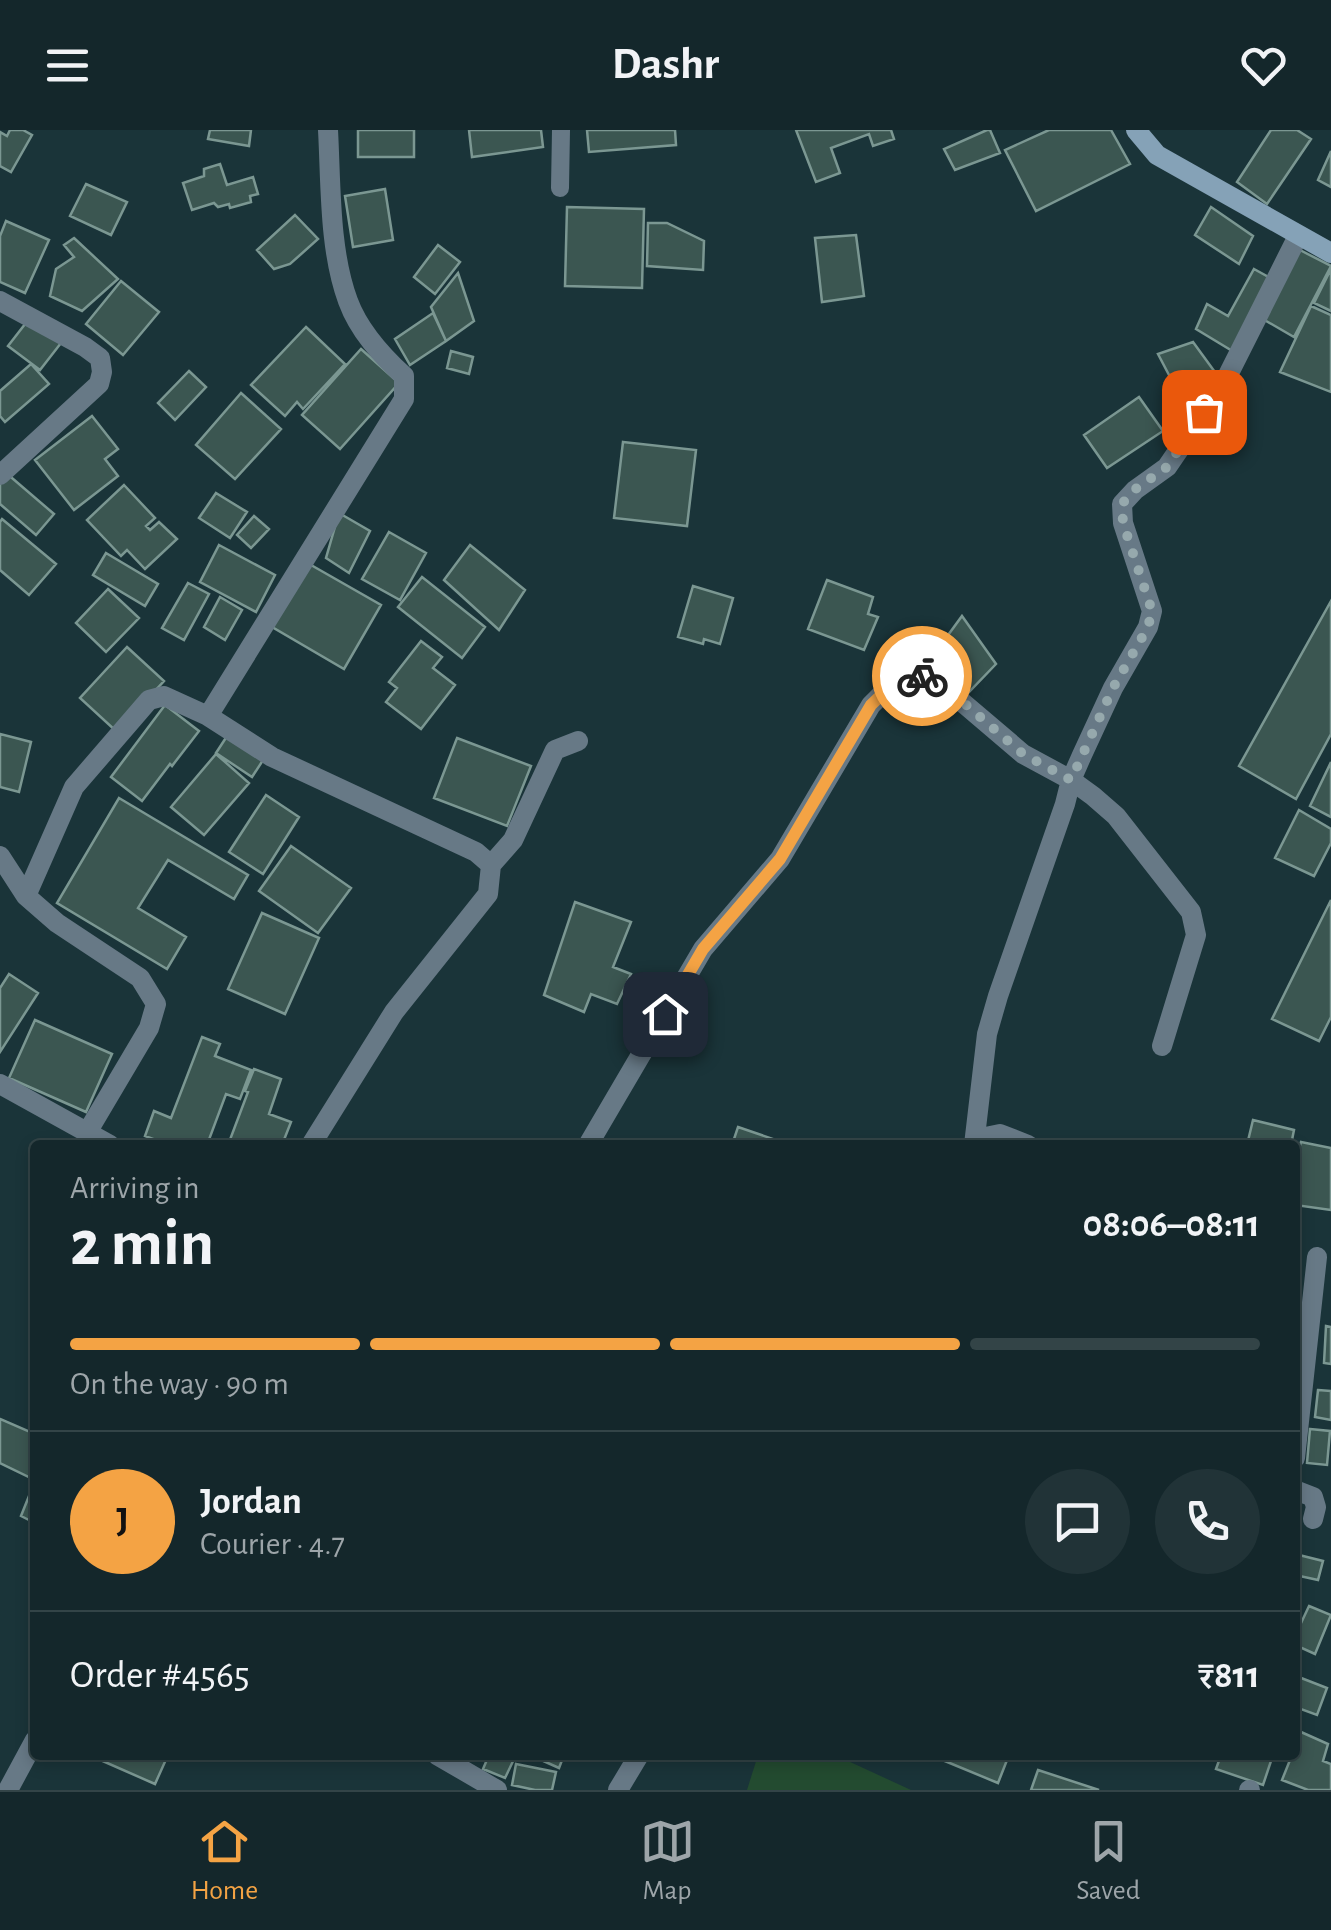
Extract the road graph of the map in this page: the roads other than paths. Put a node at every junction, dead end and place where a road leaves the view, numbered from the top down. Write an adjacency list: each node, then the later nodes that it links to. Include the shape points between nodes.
1 (328, 130): 9 (street, via 340,274 356,318 404,376 404,399)
2 (560, 130): 4 (lane)
3 (1136, 130): 5 (main road, via 1157,155)
4 (560, 188)
5 (1298, 236): 6 (main road); 11 (street, via 1223,385 1167,467 1122,504 1152,611)
6 (1331, 253)
7 (0, 301): 8 (street, via 85,347 100,358 102,372 98,384)
8 (0, 475)
9 (208, 716): 13 (street, via 272,757 476,852); 14 (street, via 164,696 149,700 74,787)
10 (578, 741): 13 (street, via 555,750 513,840)
11 (1071, 780): 15 (street, via 1116,816 1191,912 1196,935); 20 (street, via 1023,754 942,684 920,675 899,678 871,705 780,859 703,949); 21 (street, via 987,1034)
12 (0, 856): 14 (street)
13 (491, 865): 19 (street, via 488,894 394,1012)
14 (26, 896): 17 (street, via 140,978 156,1004 149,1028)
15 (1162, 1046)
16 (0, 1084): 17 (street)
17 (88, 1132): 18 (street)
18 (102, 1140)
19 (314, 1140)
20 (591, 1140)
21 (975, 1140)
22 (981, 1140): 23 (street, via 1000,1134)
23 (1015, 1140)
24 (1324, 1258): 25 (street)
25 (1300, 1424)
26 (1300, 1492): 27 (street, via 1313,1497)
27 (1314, 1519)
28 (30, 1749): 31 (street)
29 (446, 1760): 32 (street)
30 (637, 1760): 33 (street)
31 (8, 1790)
32 (497, 1790)
33 (618, 1790)

